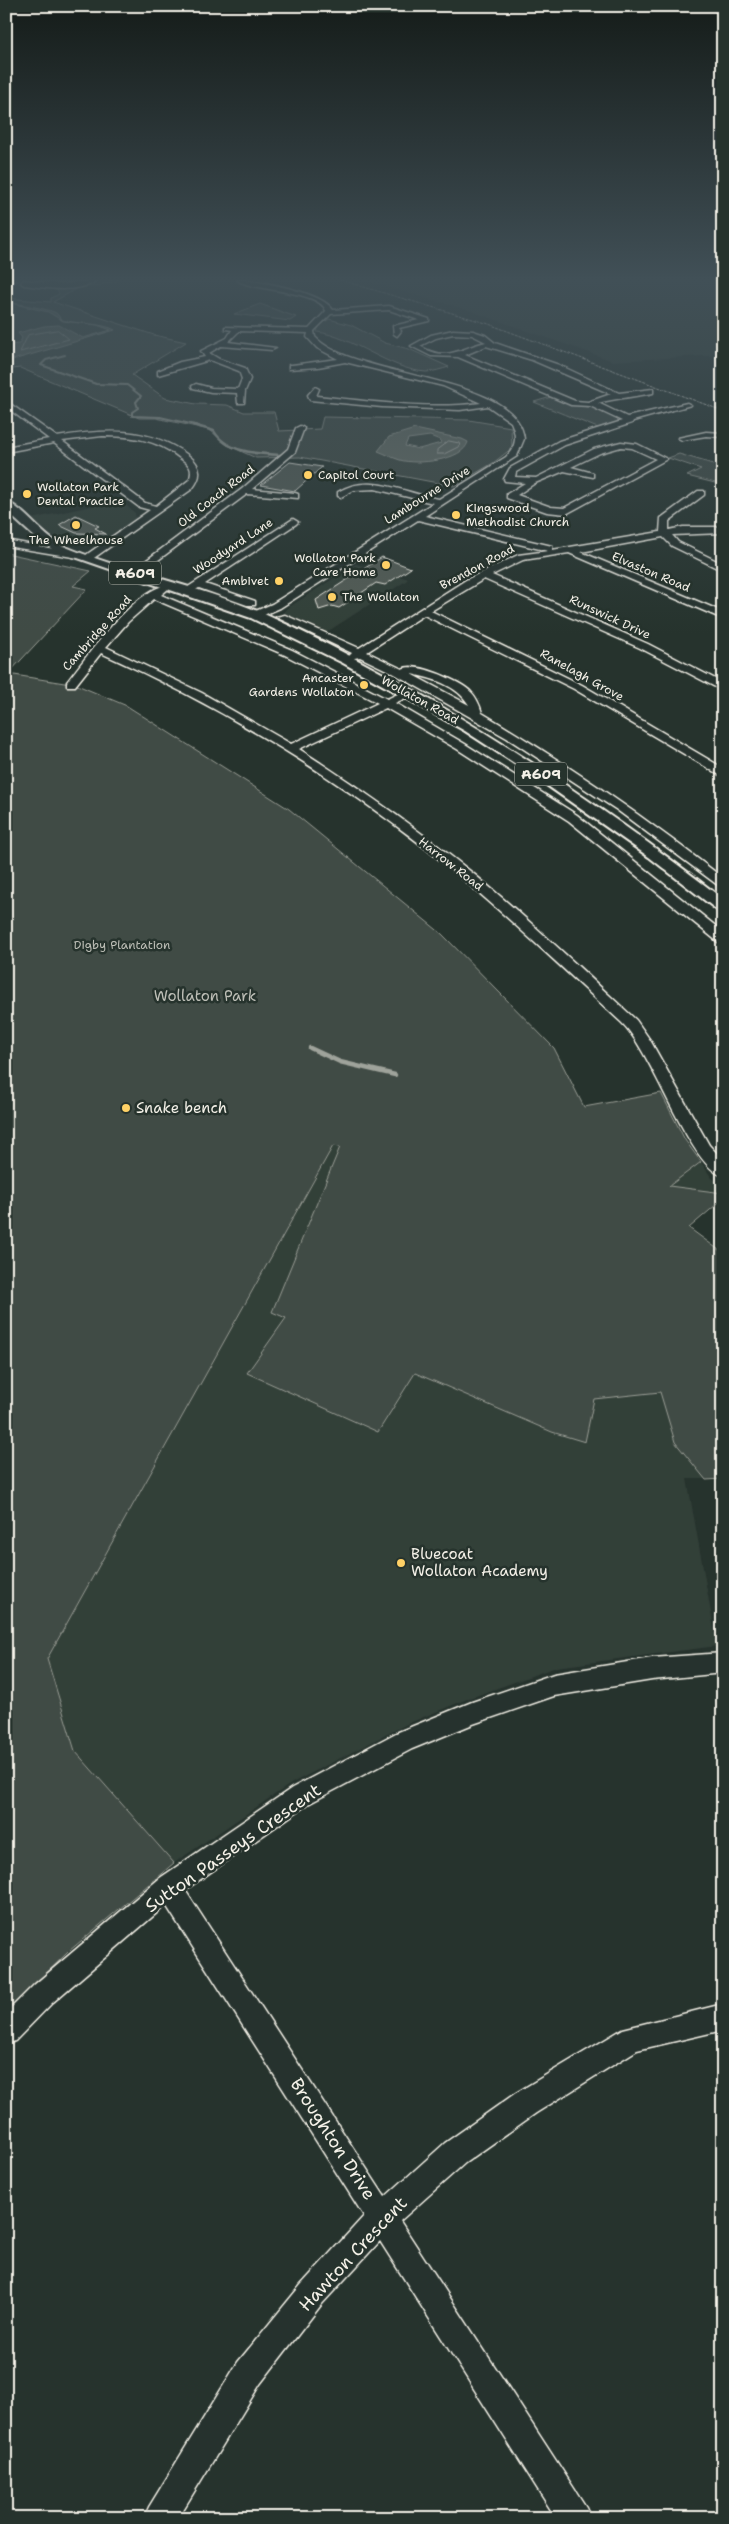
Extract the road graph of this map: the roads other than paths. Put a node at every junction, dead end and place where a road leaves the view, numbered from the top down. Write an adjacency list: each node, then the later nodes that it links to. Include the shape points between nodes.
1 (310, 398): 9 (street)
2 (383, 398): 9 (street)
3 (474, 398): 8 (street, Lambourne Drive)
4 (561, 398): 7 (street)
5 (608, 398): 7 (street)
6 (6, 403): 15 (street)
7 (591, 403): 11 (street)
8 (488, 404): 9 (street, via 468,408); 19 (street, Lambourne Drive, via 515,421 519,448 510,458)
9 (382, 405)
10 (687, 405): 11 (street)
11 (628, 419): 20 (street, via 555,446 512,470)
12 (300, 428): 22 (street, Old Coach Road, via 292,450)
13 (723, 435): 14 (street)
14 (682, 438)
15 (54, 441): 16 (street); 28 (street, via 142,505); 28 (street, via 112,434 166,442 181,452 197,473 195,481)
16 (6, 450)
17 (563, 468): 18 (street); 21 (street); 21 (street, via 621,444 663,459 563,512 510,496)
18 (590, 475)
19 (480, 477): 20 (street); 26 (street, Lambourne Drive)
20 (511, 479): 21 (street)
21 (532, 482)
22 (245, 491): 25 (street); 40 (street, Old Coach Road)
23 (702, 493): 33 (street, via 664,520)
24 (341, 494): 26 (street, via 363,482)
25 (289, 496)
26 (440, 502): 29 (street, Lambourne Drive)
27 (6, 505): 32 (main road, A609)
28 (158, 510): 38 (street)
29 (416, 517): 37 (street, Elvaston Road); 45 (street, Lambourne Drive, via 276,606)
30 (293, 522): 43 (street, Woodyard Lane)
31 (723, 530): 33 (street, Brendon Road)
32 (35, 531): 34 (street, via 28,538); 35 (main road, Wollaton Road / A609)
33 (665, 533): 37 (street, Brendon Road); 39 (street, via 675,544)
34 (9, 542): 35 (street, Wollaton Road); 36 (street, Wollaton Road)
35 (48, 542): 36 (street, via 47,546); 38 (main road, Wollaton Road / A609)
36 (34, 549): 38 (street, Wollaton Road)
37 (565, 550): 41 (street, Brendon Road, via 521,557); 48 (street, Elvaston Road)
38 (85, 558): 40 (main road, Wollaton Road / A609)
39 (723, 568)
40 (135, 573): 42 (main road, Wollaton Road / A609)
41 (484, 574): 46 (street, Brendon Road); 52 (street, Runswick Drive, via 644,646)
42 (170, 585): 43 (main road, Wollaton Road / A609); 44 (street, Cambridge Road)
43 (192, 587): 45 (main road, Wollaton Road / A609)
44 (153, 595): 49 (street, Cambridge Road); 54 (street, Wollaton Road, via 266,640)
45 (253, 609): 50 (main road, Wollaton Road / A609)
46 (423, 610): 50 (street, Brendon Road); 56 (street, Ranelagh Grove, via 578,688)
47 (282, 616): 50 (street, Wollaton Road)
48 (723, 616)
49 (99, 648): 51 (street, Cambridge Road); 55 (street, Harrow Road, via 180,685)
50 (354, 656): 53 (main road, Wollaton Road / A609); 57 (street, Wollaton Road, via 391,668 477,715 632,816)
51 (71, 684)
52 (723, 688)
53 (408, 694): 54 (street); 58 (main road, Wollaton Road / A609, via 470,728 596,811)
54 (387, 704): 55 (street); 59 (street, Wollaton Road, via 477,756 569,816)
55 (289, 749): 60 (street, Harrow Road, via 389,816 469,878 540,938 631,1023 644,1040 703,1148)
56 (723, 773)
57 (723, 885)
58 (723, 907)
59 (723, 939)
60 (723, 1170)
61 (723, 1663): 62 (street, Sutton Passeys Crescent, via 652,1669 554,1685 472,1713 404,1741 300,1796)
62 (169, 1888): 64 (street, Sutton Passeys Crescent, via 43,1994); 65 (street, Broughton Drive)
63 (723, 2018): 65 (street, Hawton Crescent, via 632,2038 526,2103 455,2153)
64 (6, 2032)
65 (383, 2217): 66 (street, Hawton Crescent, via 311,2295 249,2373); 67 (street, Broughton Drive)
66 (160, 2518)
67 (575, 2518)

